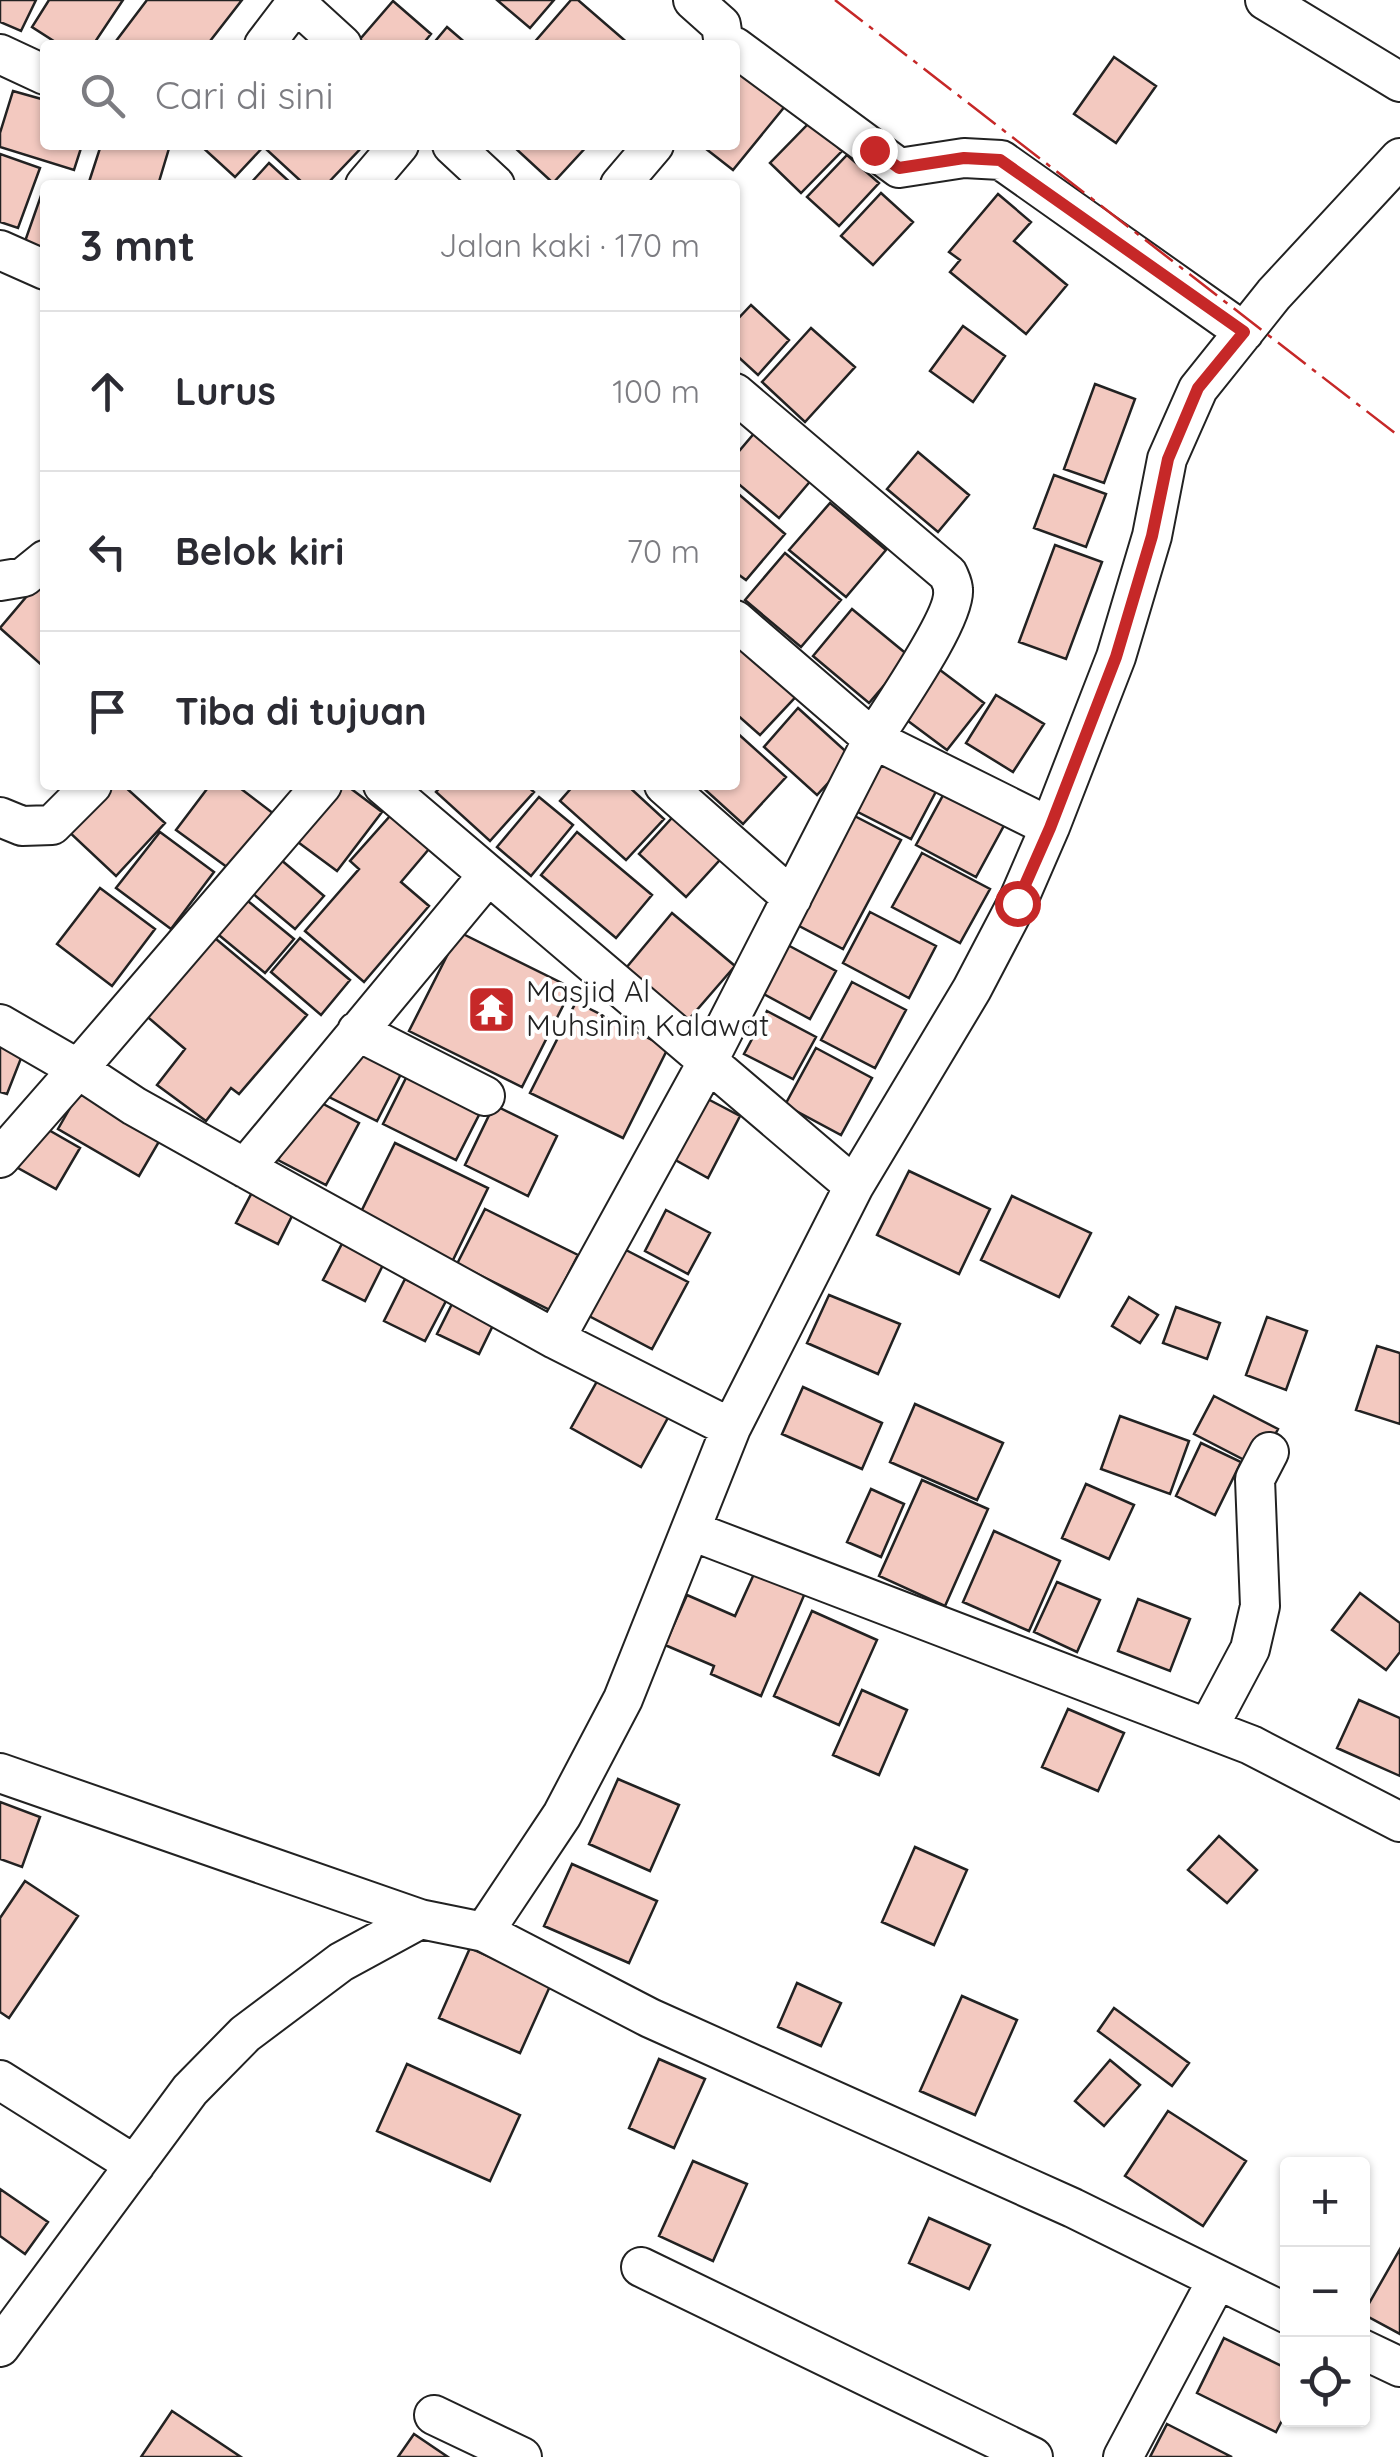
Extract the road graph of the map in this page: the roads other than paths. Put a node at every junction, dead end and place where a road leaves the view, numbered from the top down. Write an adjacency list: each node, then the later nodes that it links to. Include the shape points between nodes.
1 (693, 0): 6 (street, via 721,24)
2 (1265, 0): 10 (street)
3 (297, 1): 4 (street); 5 (street)
4 (268, 40)
5 (337, 40)
6 (727, 40)
7 (740, 52): 20 (street, via 899,168 1000,160)
8 (0, 54): 9 (street)
9 (40, 73)
10 (1400, 82)
11 (395, 150): 15 (street)
12 (457, 150): 16 (street)
13 (650, 150): 17 (street)
14 (1400, 158): 20 (street)
15 (368, 180)
16 (490, 180)
17 (624, 180)
18 (3, 260): 19 (street)
19 (40, 269)
20 (1244, 332): 31 (street, via 1198,388 1168,459 1116,657)
21 (740, 398): 25 (street, via 948,574 954,590 950,609)
22 (40, 564): 23 (street, via 24,577)
23 (0, 581)
24 (740, 624): 25 (street)
25 (873, 740): 31 (street); 33 (street)
26 (87, 790): 30 (street, via 52,825 22,826)
27 (318, 790): 37 (street)
28 (389, 790): 32 (street)
29 (670, 790): 33 (street)
30 (0, 817)
31 (1050, 828): 41 (street, via 972,989)
32 (488, 875): 35 (street); 36 (street)
33 (792, 898): 36 (street)
34 (0, 1024): 37 (street)
35 (357, 1031): 38 (street); 40 (street)
36 (708, 1062): 41 (street); 42 (street)
37 (78, 1069): 39 (street); 40 (street)
38 (485, 1096)
39 (0, 1158)
40 (244, 1168): 42 (street)
41 (854, 1186): 43 (street)
42 (555, 1339): 43 (street)
43 (730, 1428): 45 (street)
44 (1269, 1452): 46 (street, via 1256,1479 1260,1606 1250,1649)
45 (692, 1531): 46 (street); 50 (street, via 622,1699 562,1815)
46 (1208, 1728): 48 (street)
47 (0, 1773): 49 (street)
48 (1400, 1822)
49 (420, 1919): 50 (street); 52 (street, via 341,1962 245,2034 190,2090)
50 (484, 1932): 54 (street, via 650,2018)
51 (0, 2080): 52 (street)
52 (135, 2165): 56 (street)
53 (640, 2268): 61 (street)
54 (1217, 2280): 55 (street); 62 (street)
55 (1280, 2310)
56 (0, 2347)
57 (1370, 2353): 58 (street)
58 (1400, 2367)
59 (434, 2415): 60 (street)
60 (522, 2457)
61 (1033, 2457)
62 (1124, 2457)

